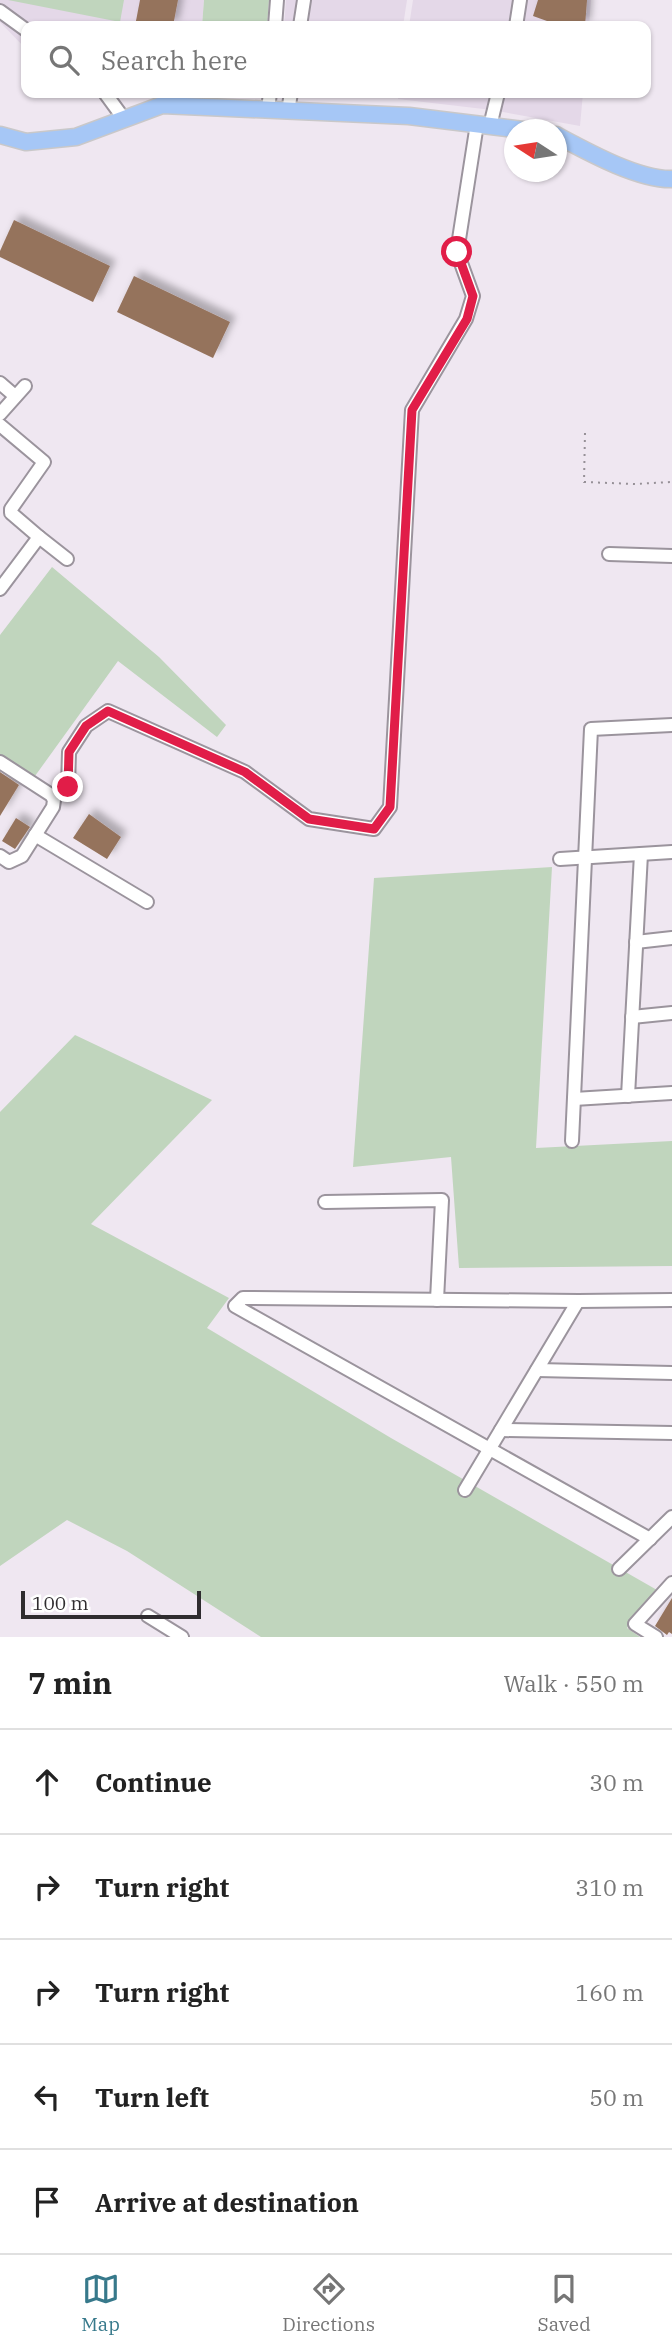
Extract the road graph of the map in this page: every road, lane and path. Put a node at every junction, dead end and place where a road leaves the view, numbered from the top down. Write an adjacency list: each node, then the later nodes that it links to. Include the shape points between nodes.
1 (277, 0): 5 (street)
2 (304, 0): 6 (street)
3 (520, 0): 7 (street)
4 (0, 10): 8 (street)
5 (275, 21)
6 (301, 21)
7 (517, 21)
8 (21, 26)
9 (109, 98): 14 (street)
10 (289, 98): 13 (street)
11 (496, 98): 15 (street)
12 (269, 101): 13 (main road); 14 (main road, via 162,105)
13 (288, 111): 15 (main road, via 409,116)
14 (124, 119): 17 (main road, via 76,137 26,142)
15 (483, 125): 16 (main road); 32 (street, via 457,252 473,296 467,319 412,410 390,807 374,829 309,819 245,772 108,711 86,726 69,752)
16 (504, 128)
17 (0, 135)
18 (567, 141): 19 (main road, via 628,169)
19 (672, 178)
20 (0, 383): 21 (street, via 20,391)
21 (0, 414)
22 (0, 425): 25 (street, via 44,463 11,509)
23 (585, 433): 24 (path, via 584,482)
24 (672, 482)
25 (39, 537): 28 (street); 29 (street)
26 (608, 554): 27 (street)
27 (672, 556)
28 (67, 559)
29 (0, 589)
30 (672, 725): 37 (street, via 591,729)
31 (0, 762): 33 (street, via 54,800)
32 (68, 787)
33 (35, 835): 36 (street, via 22,856 9,862); 39 (street)
34 (672, 852): 35 (street)
35 (641, 854): 37 (street); 41 (street)
36 (0, 856)
37 (585, 858): 38 (street); 46 (street)
38 (560, 859)
39 (147, 902)
40 (672, 938): 41 (street)
41 (636, 942): 43 (street)
42 (672, 1013): 43 (street)
43 (632, 1017): 45 (street)
44 (672, 1093): 45 (street)
45 (628, 1096): 46 (street)
46 (574, 1098): 47 (street)
47 (572, 1141)
48 (325, 1202): 49 (street, via 442,1200)
49 (437, 1300): 51 (street); 56 (street, via 243,1298 235,1306)
50 (672, 1300): 51 (street)
51 (578, 1301): 52 (street)
52 (537, 1370): 53 (street); 54 (street)
53 (672, 1373)
54 (501, 1430): 55 (street); 56 (street)
55 (672, 1433)
56 (490, 1449): 57 (street); 59 (street)
57 (465, 1489)
58 (672, 1517): 59 (street)
59 (650, 1539): 60 (street)
60 (619, 1569)
61 (672, 1583): 64 (street, via 635,1624)
62 (148, 1616): 63 (street)
63 (181, 1637)
64 (656, 1637)

